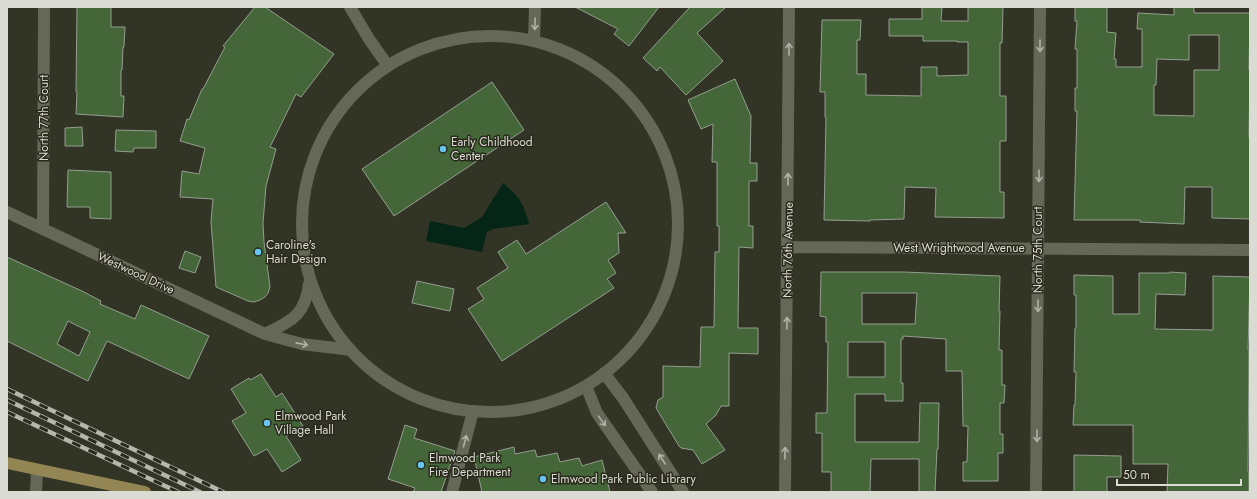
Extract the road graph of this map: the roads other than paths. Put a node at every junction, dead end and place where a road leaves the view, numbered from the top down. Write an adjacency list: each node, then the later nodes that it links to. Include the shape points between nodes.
1 (44, 7): 9 (street, North 77th Court)
2 (350, 7): 7 (street)
3 (535, 7): 6 (street, one-way to 6)
4 (789, 7): 10 (street, North 76th Avenue, one-way to 4)
5 (1040, 7): 11 (street, North 75th Court, one-way to 11)
6 (534, 41): 7 (street, via 491,36 454,39 425,47); 16 (street, via 560,49 585,61 627,94 658,138 667,157 675,186 679,215 678,245 668,288 643,334)
7 (388, 66): 13 (street, via 365,83 342,107 317,150 307,182 302,215)
8 (7, 212): 9 (street, Westwood Drive)
9 (43, 229): 14 (street, Westwood Drive)
10 (788, 247): 11 (street, West Wrightwood Avenue); 26 (street, North 76th Avenue, one-way to 10)
11 (1038, 249): 12 (street, West Wrightwood Avenue); 27 (street, North 75th Court, one-way to 27)
12 (1250, 250)
13 (309, 284): 14 (street, via 301,310 288,322); 15 (street, via 334,329)
14 (265, 334): 15 (street, Westwood Drive, one-way to 15, via 302,344)
15 (351, 350): 18 (street, via 374,372 404,391 437,404)
16 (604, 374): 17 (street); 25 (street, one-way to 16, via 623,398)
17 (586, 386): 18 (street, via 542,405 506,411); 24 (street, one-way to 24, via 597,413)
18 (473, 411): 23 (street, one-way to 18)
19 (7, 463): 20 (main road)
20 (37, 470): 21 (street); 22 (main road)
21 (36, 492)
22 (145, 492)
23 (452, 492)
24 (652, 492)
25 (683, 492)
26 (785, 492)
27 (1036, 492)

